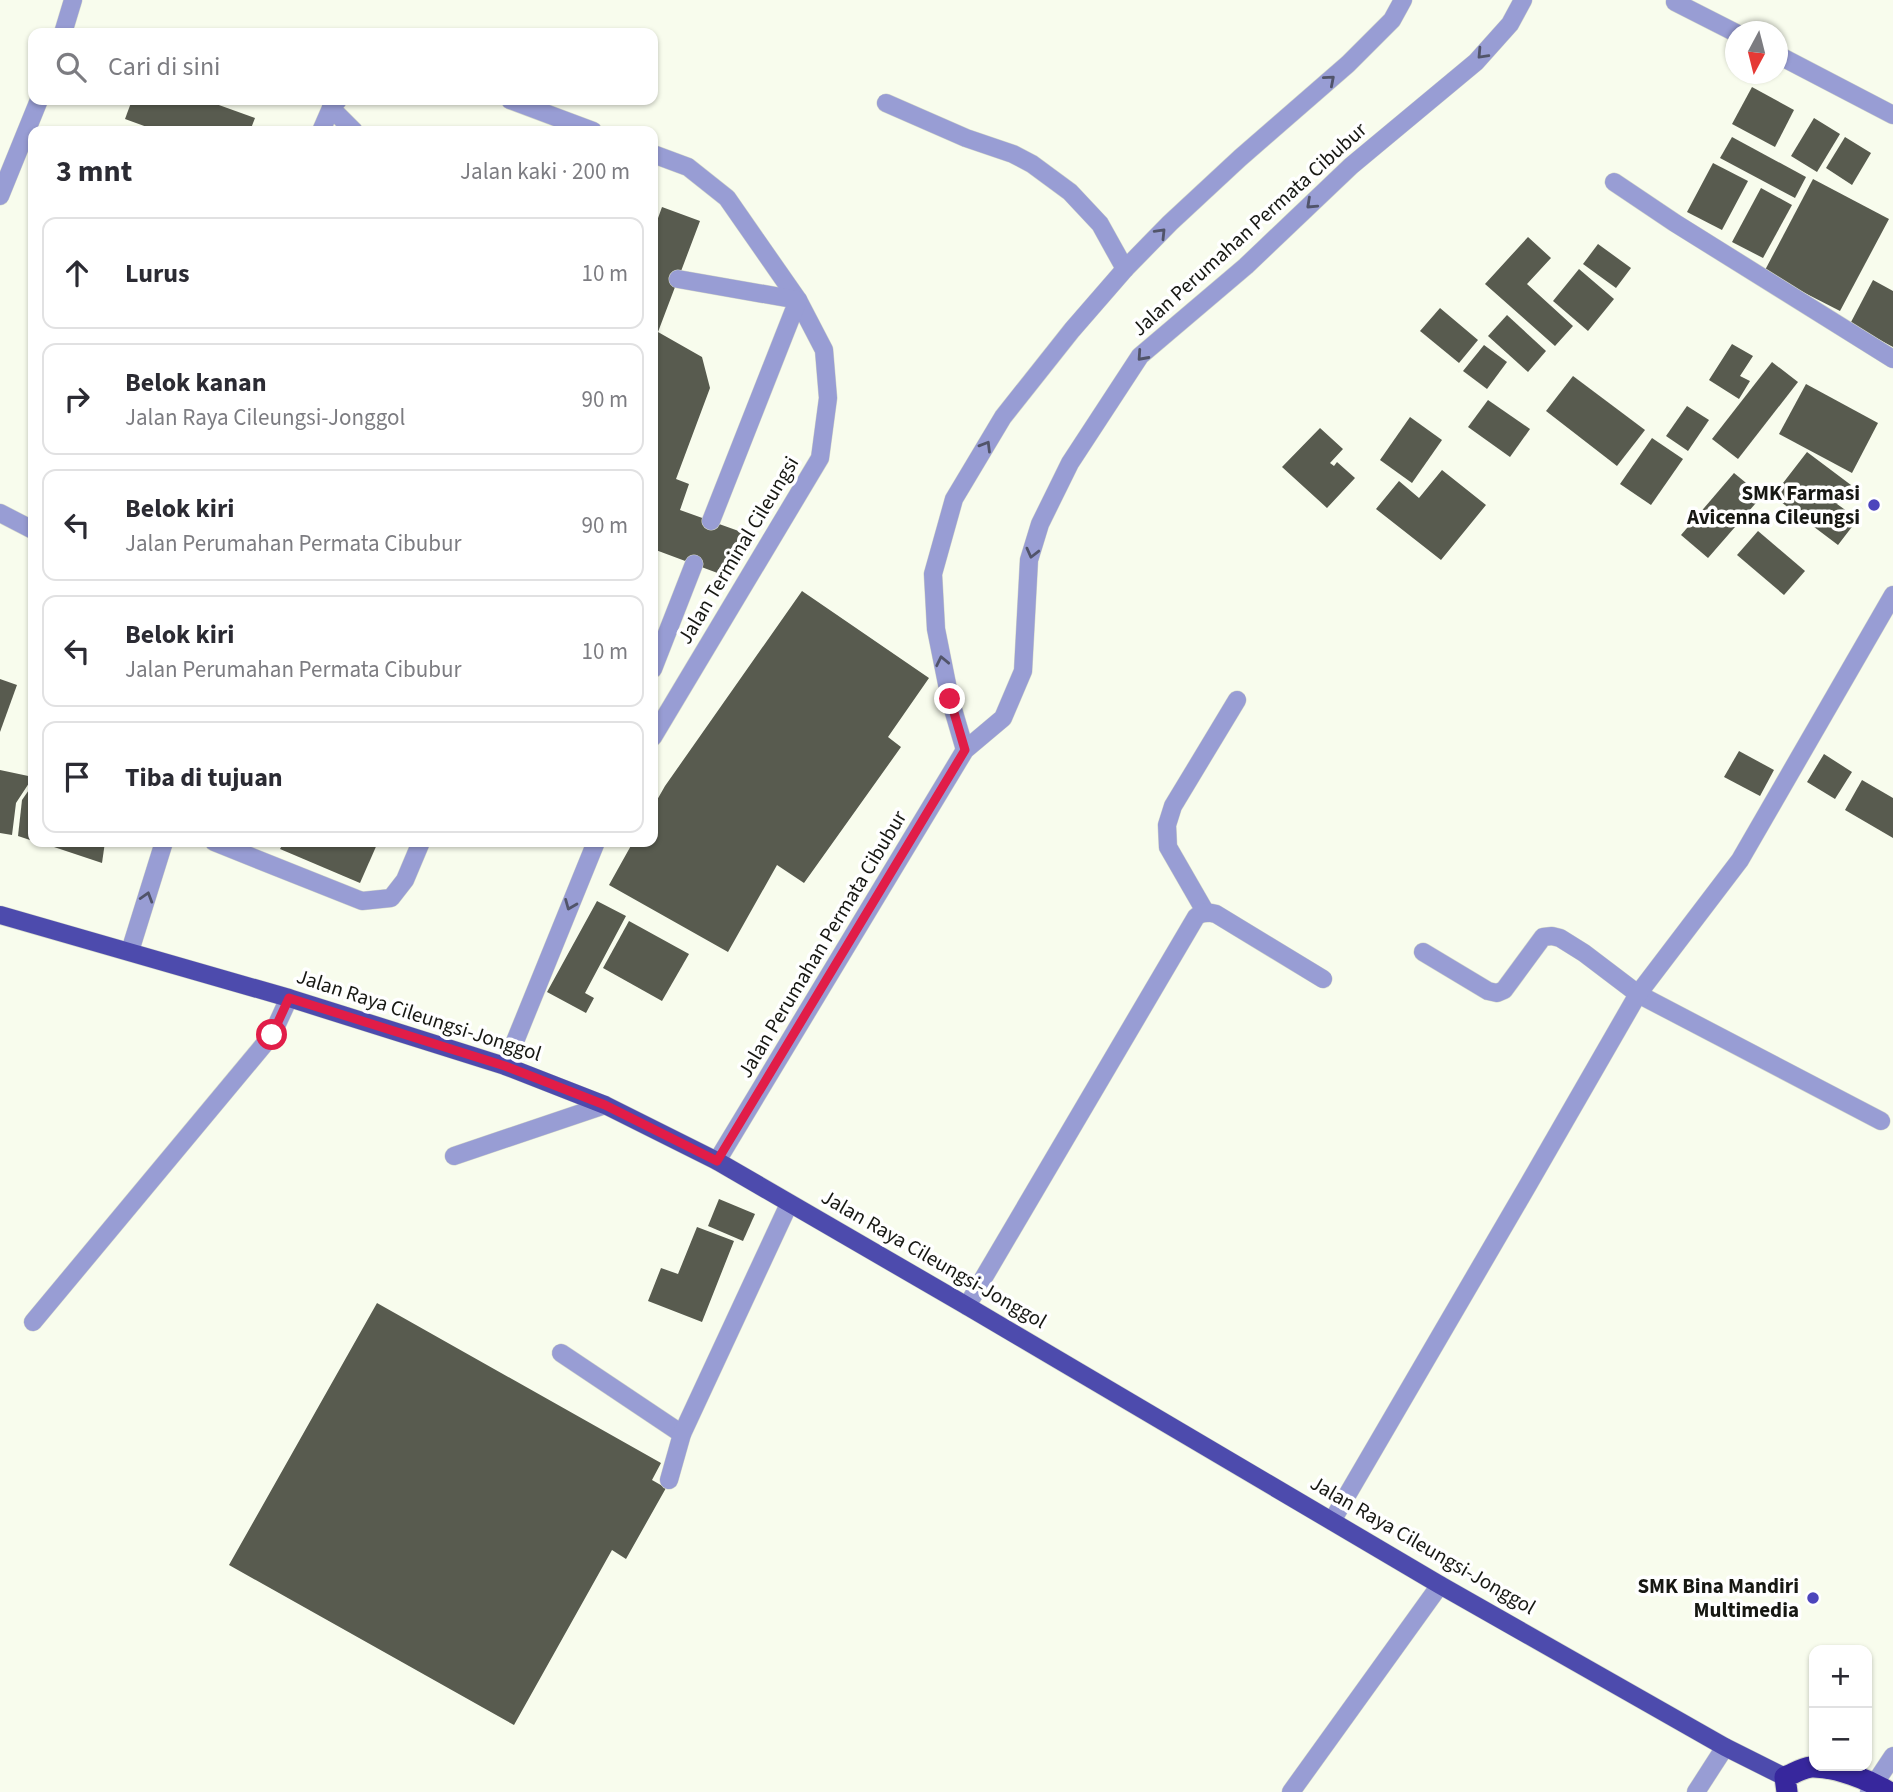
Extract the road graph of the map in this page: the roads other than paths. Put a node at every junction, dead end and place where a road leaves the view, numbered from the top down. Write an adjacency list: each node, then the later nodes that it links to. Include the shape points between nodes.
1 (73, 0): 5 (street)
2 (1403, 0): 22 (street, one-way to 2, via 1240,158 1348,64 1392,20)
3 (1522, 0): 34 (street, Jalan Perumahan Permata Cibubur, one-way to 34, via 1510,24 1476,61 1351,166 1140,356 1070,463 1040,524 1029,560 1023,671 1003,718)
4 (1675, 2): 6 (street)
5 (65, 28)
6 (1725, 28)
7 (1788, 61): 13 (street)
8 (886, 103): 22 (street, via 1032,164 1070,192 1100,224)
9 (37, 105): 14 (street)
10 (334, 105): 15 (street)
11 (336, 105): 16 (street)
12 (523, 105): 17 (street)
13 (1893, 115)
14 (28, 126)
15 (324, 126)
16 (350, 126)
17 (580, 126)
18 (28, 127): 21 (street)
19 (658, 156): 24 (street, Jalan Terminal Cileungsi, via 688,167 727,198)
20 (1614, 182): 25 (street)
21 (0, 196)
22 (1125, 269): 34 (street, one-way to 22, via 936,629 933,574 954,499 1003,417)
23 (678, 279): 24 (street)
24 (798, 300): 27 (street); 33 (street, Jalan Terminal Cileungsi, via 824,349 828,398 820,457)
25 (1893, 359)
26 (0, 513): 28 (street)
27 (711, 521)
28 (28, 527)
29 (694, 564): 31 (street)
30 (1893, 595): 44 (street, via 1740,860)
31 (658, 656)
32 (1237, 699): 39 (street, via 1173,806 1167,825 1168,847)
33 (658, 729)
34 (965, 750): 50 (street, Jalan Perumahan Permata Cibubur)
35 (161, 847): 41 (street, one-way to 35)
36 (227, 847): 37 (street, via 362,901 391,898 405,880)
37 (419, 847)
38 (594, 847): 46 (street, one-way to 46)
39 (1206, 913): 43 (street, via 1216,914); 52 (street, via 1196,917)
40 (0, 915): 41 (main road, Jalan Raya Cileungsi-Jonggol)
41 (130, 951): 45 (main road, Jalan Raya Cileungsi-Jonggol)
42 (1423, 952): 44 (street, via 1497,993 1504,990 1537,943 1552,936 1584,953)
43 (1323, 979)
44 (1638, 994): 48 (street); 57 (street)
45 (289, 998): 46 (main road, Jalan Raya Cileungsi-Jonggol); 53 (street, via 272,1035)
46 (505, 1066): 47 (main road, Jalan Raya Cileungsi-Jonggol)
47 (605, 1105): 49 (street); 50 (main road, Jalan Raya Cileungsi-Jonggol)
48 (1881, 1121)
49 (454, 1156)
50 (717, 1161): 51 (main road, Jalan Raya Cileungsi-Jonggol)
51 (789, 1203): 52 (main road, Jalan Raya Cileungsi-Jonggol); 55 (street)
52 (967, 1306): 57 (main road, Jalan Raya Cileungsi-Jonggol)
53 (33, 1322)
54 (561, 1353): 55 (street)
55 (682, 1434): 56 (street)
56 (669, 1480)
57 (1332, 1521): 58 (main road, Jalan Raya Cileungsi-Jonggol)
58 (1440, 1585): 59 (main road, Jalan Raya Cileungsi-Jonggol); 63 (street)
59 (1725, 1747): 61 (main road, Jalan Raya Cileungsi-Jonggol); 64 (street)
60 (1893, 1756): 62 (street)
61 (1786, 1784): 62 (highway, Jalan Raya Cileungsi-Jonggol, via 1809,1767 1832,1769)
62 (1878, 1789)
63 (1291, 1792)
64 (1696, 1792)

